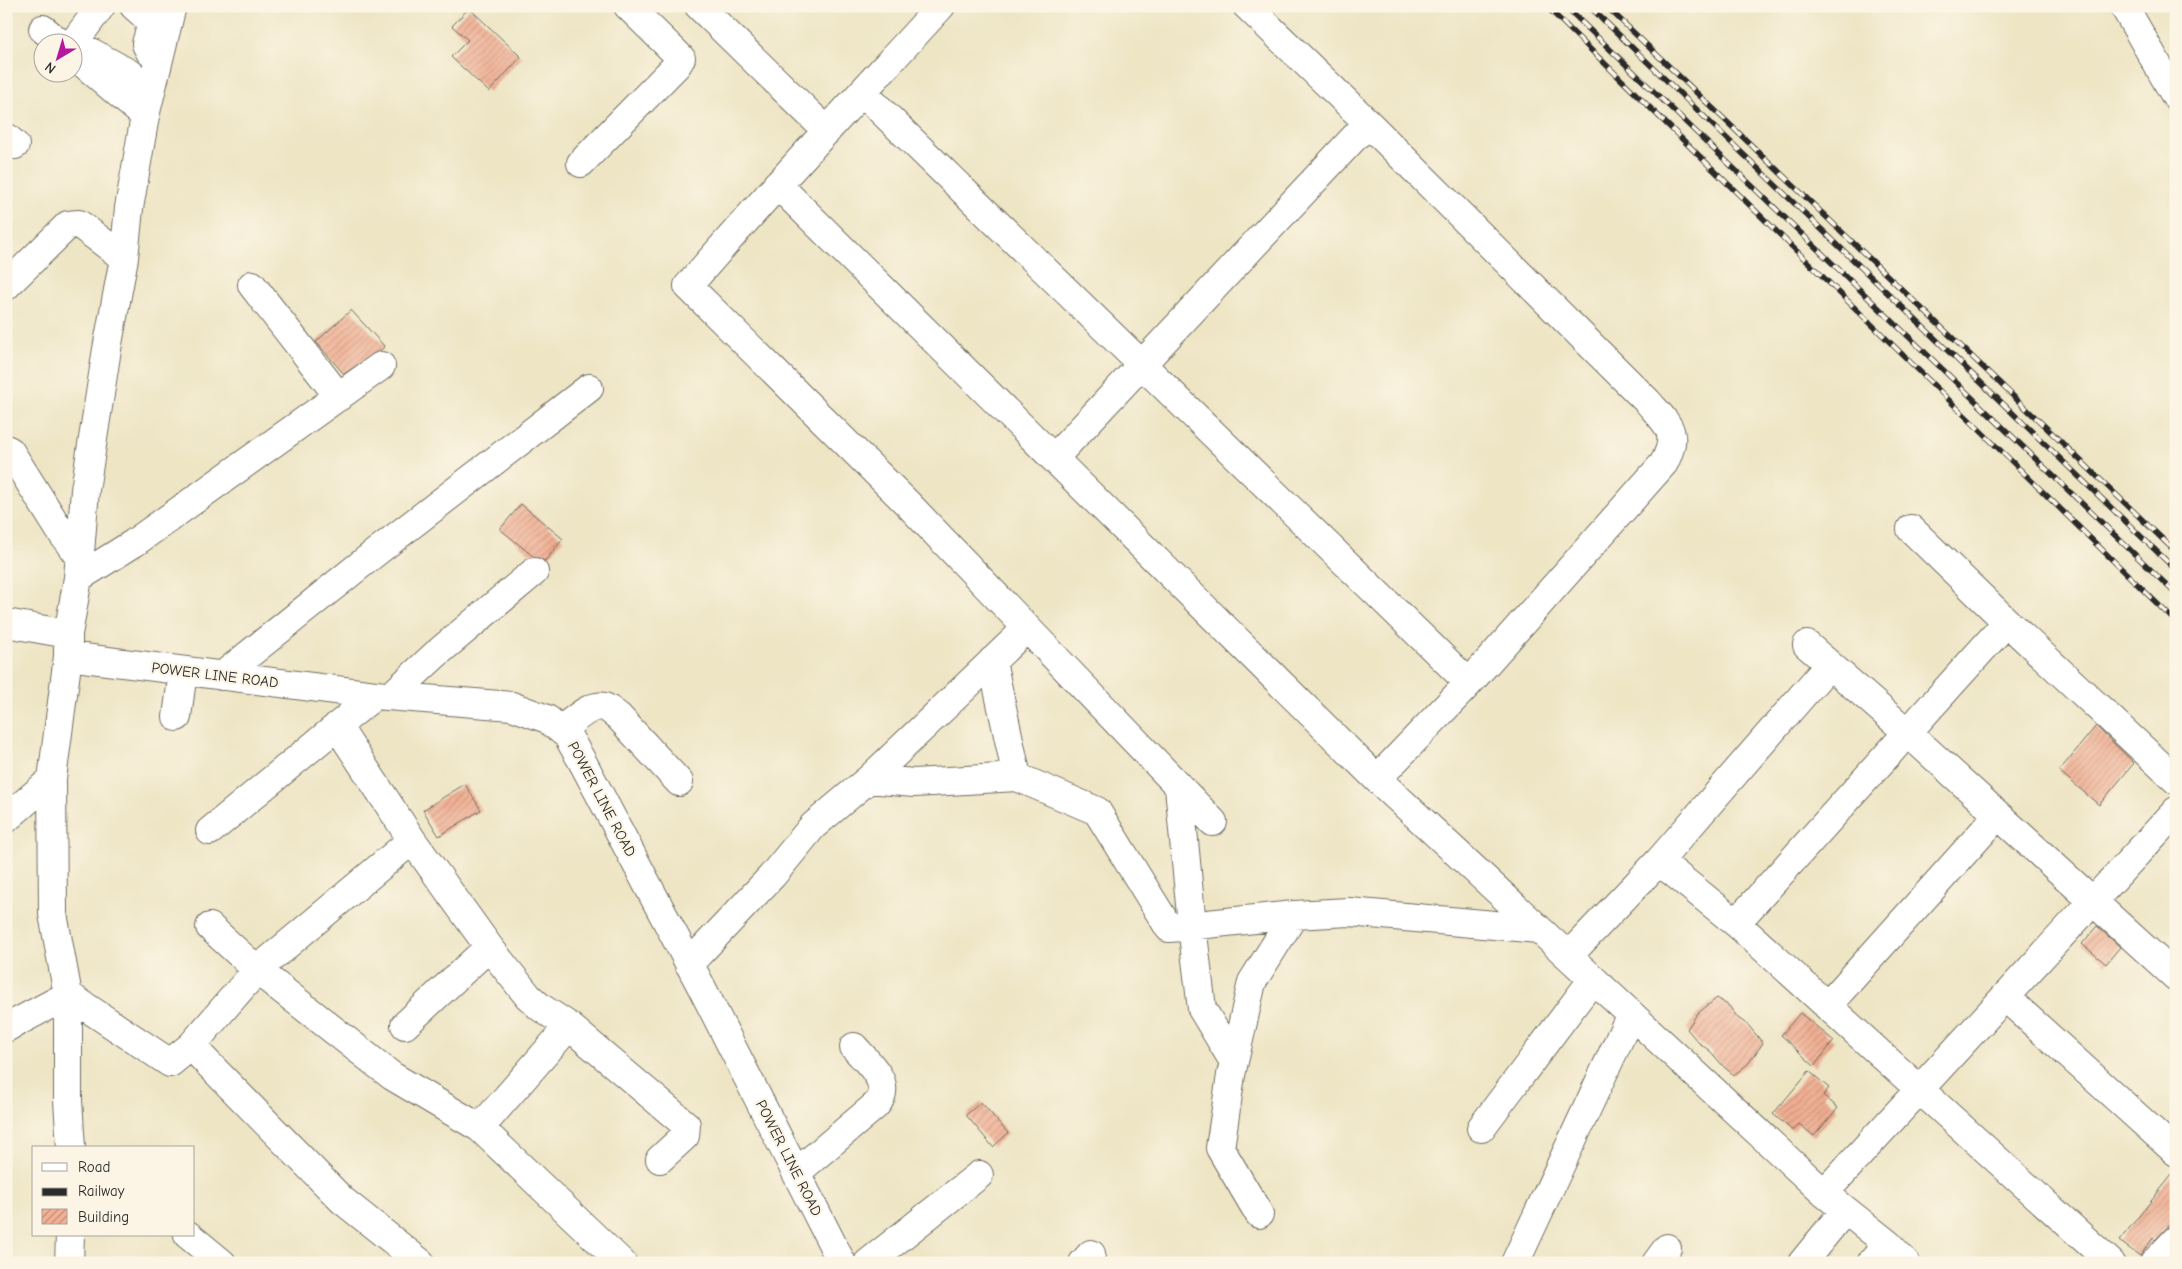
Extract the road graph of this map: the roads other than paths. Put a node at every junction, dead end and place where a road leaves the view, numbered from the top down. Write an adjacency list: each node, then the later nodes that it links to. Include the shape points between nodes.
1 (101, 6): 12 (street, via 77,38 78,43)
2 (134, 6): 9 (street, via 152,22)
3 (172, 6): 9 (street)
4 (628, 6): 16 (street, via 681,58)
5 (699, 6): 15 (street)
6 (941, 6): 11 (street)
7 (1247, 6): 14 (street)
8 (2124, 6): 13 (street)
9 (153, 51): 12 (street)
10 (82, 60): 12 (street)
11 (862, 92): 15 (street); 21 (street)
12 (142, 94): 18 (street)
13 (2176, 97)
14 (1368, 123): 21 (street); 39 (street, via 1648,402 1672,437 1672,447 1664,463)
15 (827, 131): 17 (street)
16 (581, 162)
17 (777, 184): 26 (street); 32 (street, via 688,286 908,504)
18 (124, 258): 20 (street, via 79,224 68,225); 28 (street, via 85,490)
19 (252, 285): 24 (street)
20 (6, 286)
21 (1142, 364): 26 (street); 39 (street)
22 (381, 366): 24 (street)
23 (589, 388): 38 (street)
24 (339, 397): 28 (street, via 134,543)
25 (6, 449): 28 (street, via 59,529)
26 (1054, 458): 48 (street)
27 (1911, 529): 30 (street)
28 (79, 568): 33 (street)
29 (534, 572): 40 (street)
30 (2007, 622): 44 (street); 49 (street)
31 (6, 623): 33 (street, POWER LINE ROAD)
32 (1027, 628): 35 (street); 51 (street)
33 (68, 645): 37 (street, POWER LINE ROAD); 47 (street)
34 (1807, 646): 36 (street)
35 (992, 661): 45 (street); 46 (street)
36 (1829, 666): 44 (street); 58 (street)
37 (183, 671): 38 (street, POWER LINE ROAD); 41 (street)
38 (222, 676): 40 (street, POWER LINE ROAD)
39 (1469, 683): 48 (street)
40 (383, 695): 42 (street); 43 (street, POWER LINE ROAD, via 512,706 547,719)
41 (177, 718)
42 (337, 726): 56 (street); 57 (street)
43 (561, 730): 50 (street, via 589,710 601,706 606,708 618,716); 67 (street, POWER LINE ROAD, via 582,761)
44 (1907, 732): 53 (street); 61 (street)
45 (1017, 777): 46 (street, via 914,783); 62 (street, via 1097,811 1169,928)
46 (869, 778): 67 (street, via 813,826 772,876)
47 (52, 779): 54 (street); 71 (street, via 53,914)
48 (1377, 779): 64 (street)
49 (2176, 780)
50 (679, 782)
51 (1179, 786): 55 (street); 62 (street)
52 (2176, 811): 59 (street)
53 (1998, 815): 59 (street); 73 (street)
54 (6, 819)
55 (1213, 822)
56 (210, 831)
57 (412, 840): 65 (street); 68 (street)
58 (1658, 860): 61 (street); 66 (street)
59 (2094, 900): 69 (street); 72 (street)
60 (1294, 915): 62 (street); 64 (street, via 1349,912); 80 (street, via 1252,982)
61 (1736, 923): 73 (street)
62 (1192, 926): 80 (street, via 1202,1009)
63 (210, 927): 68 (street)
64 (1539, 929): 66 (street)
65 (489, 947): 75 (street); 76 (street, via 528,996)
66 (1568, 956): 70 (street)
67 (689, 964): 87 (street, POWER LINE ROAD)
68 (257, 970): 78 (street); 82 (street, via 392,1076)
69 (2176, 976)
70 (1593, 979): 74 (street); 83 (street)
71 (68, 995): 77 (street); 78 (street, via 170,1063); 84 (street, via 68,1100)
72 (2005, 997): 81 (street); 85 (street)
73 (1827, 1006): 81 (street)
74 (1631, 1014): 89 (street); 102 (street)
75 (406, 1025)
76 (569, 1026): 82 (street); 86 (street, via 686,1125 685,1136)
77 (6, 1028)
78 (191, 1046): 98 (street, via 342,1200)
79 (854, 1047): 87 (street, via 878,1074 882,1096 876,1105)
80 (1234, 1062): 91 (street, via 1220,1148)
81 (1920, 1090): 89 (street); 104 (street)
82 (480, 1128): 99 (street)
83 (1481, 1128)
84 (74, 1145)
85 (2176, 1152)
86 (660, 1159)
87 (797, 1172): 100 (street, POWER LINE ROAD)
88 (980, 1175): 101 (street)
89 (1824, 1193): 90 (street)
90 (1845, 1210): 95 (street); 103 (street)
91 (1259, 1214)
92 (70, 1236): 96 (street)
93 (189, 1236): 97 (street)
94 (2176, 1240): 105 (street)
95 (1889, 1257)
96 (69, 1263)
97 (222, 1263)
98 (421, 1263)
99 (622, 1263)
100 (842, 1263)
101 (868, 1263)
102 (1515, 1263)
103 (1802, 1263)
104 (2111, 1263)
105 (2154, 1263)

